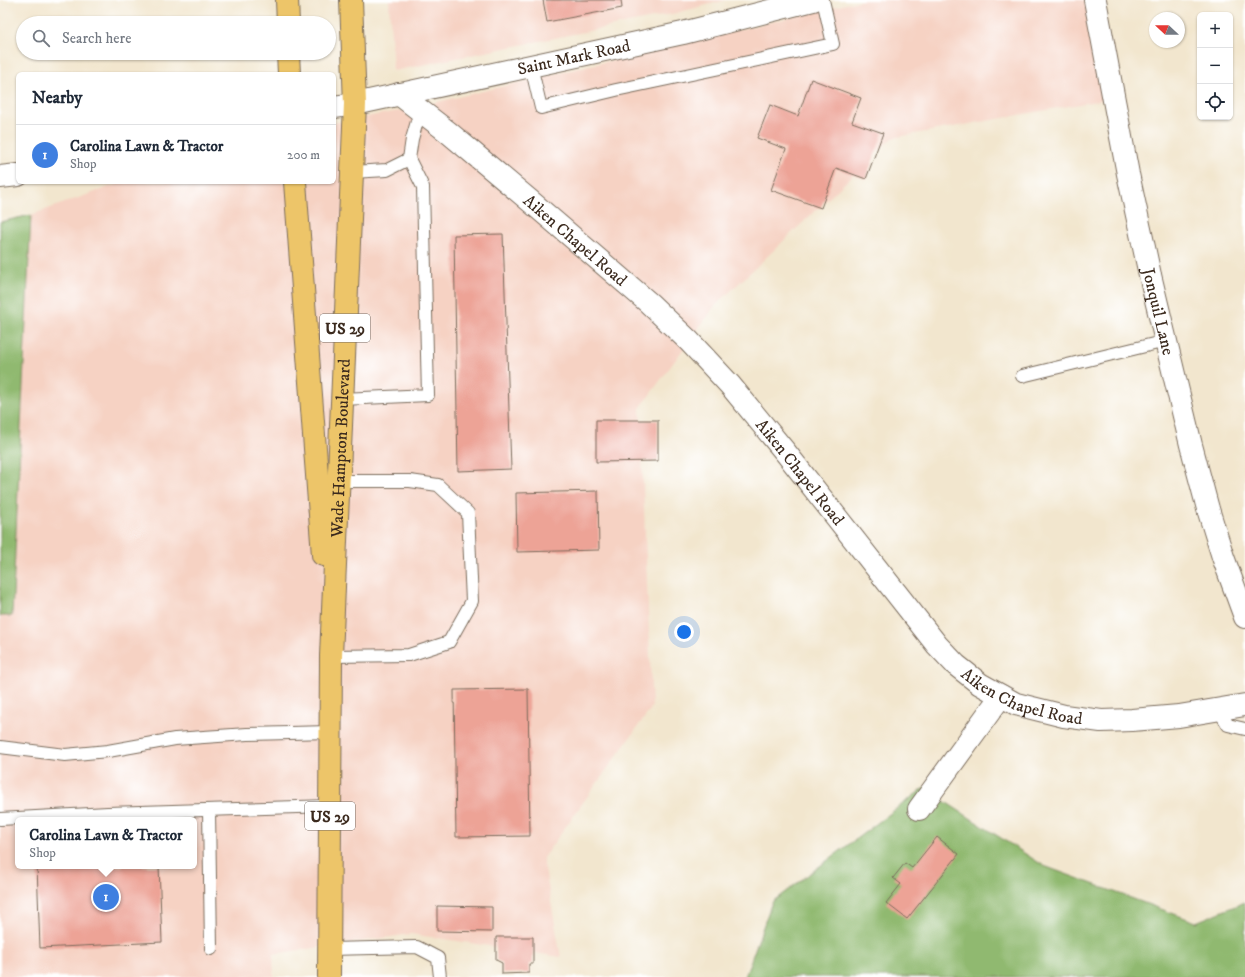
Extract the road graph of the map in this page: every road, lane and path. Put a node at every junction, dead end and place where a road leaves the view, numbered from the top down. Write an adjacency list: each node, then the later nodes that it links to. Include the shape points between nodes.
1 (287, 0): 6 (main road)
2 (351, 0): 11 (main road, Wade Hampton Boulevard / US 29)
3 (813, 0): 8 (street, Saint Mark Road, via 683,33)
4 (823, 0): 8 (lane, via 833,44 541,108)
5 (1095, 0): 18 (street, Jonquil Lane, via 1128,174)
6 (288, 16)
7 (288, 60): 9 (main road)
8 (531, 66): 10 (street, Saint Mark Road)
9 (289, 72)
10 (399, 94): 11 (street, Saint Mark Road); 12 (street, Aiken Chapel Road)
11 (344, 106): 14 (main road, Wade Hampton Boulevard / US 29)
12 (420, 111): 13 (lane); 24 (street, Aiken Chapel Road, via 529,200 689,341 786,452 937,645 956,666)
13 (409, 159): 14 (lane, via 386,170); 20 (lane, via 423,187 428,395)
14 (352, 172): 20 (main road, Wade Hampton Boulevard / US 29)
15 (16, 175): 16 (street)
16 (0, 177)
17 (295, 184): 23 (main road, Wade Hampton Boulevard / US 29)
18 (1166, 341): 19 (lane); 22 (street, Jonquil Lane, via 1208,509)
19 (1022, 376)
20 (342, 399): 21 (main road, Wade Hampton Boulevard / US 29)
21 (338, 481): 23 (main road, Wade Hampton Boulevard / US 29); 23 (lane, via 410,481 438,485 468,514 472,601 450,642 409,655)
22 (1245, 617)
23 (331, 656): 28 (main road, Wade Hampton Boulevard / US 29)
24 (1001, 696): 26 (street, Aiken Chapel Road, via 1016,704 1101,721 1179,716); 31 (street)
25 (1245, 705): 26 (street, Aiken Chapel Road)
26 (1218, 709): 27 (lane, via 1228,725)
27 (1245, 729)
28 (330, 732): 29 (lane, via 175,739 108,751 65,755); 30 (main road, Wade Hampton Boulevard / US 29)
29 (0, 747)
30 (330, 806): 32 (lane); 37 (main road, Wade Hampton Boulevard / US 29)
31 (919, 809)
32 (209, 810): 33 (lane); 36 (lane)
33 (46, 817)
34 (15, 818): 35 (lane)
35 (0, 819)
36 (211, 949)
37 (329, 949): 38 (main road, Wade Hampton Boulevard / US 29); 39 (lane, via 416,947 438,958)
38 (329, 977)
39 (440, 977)

